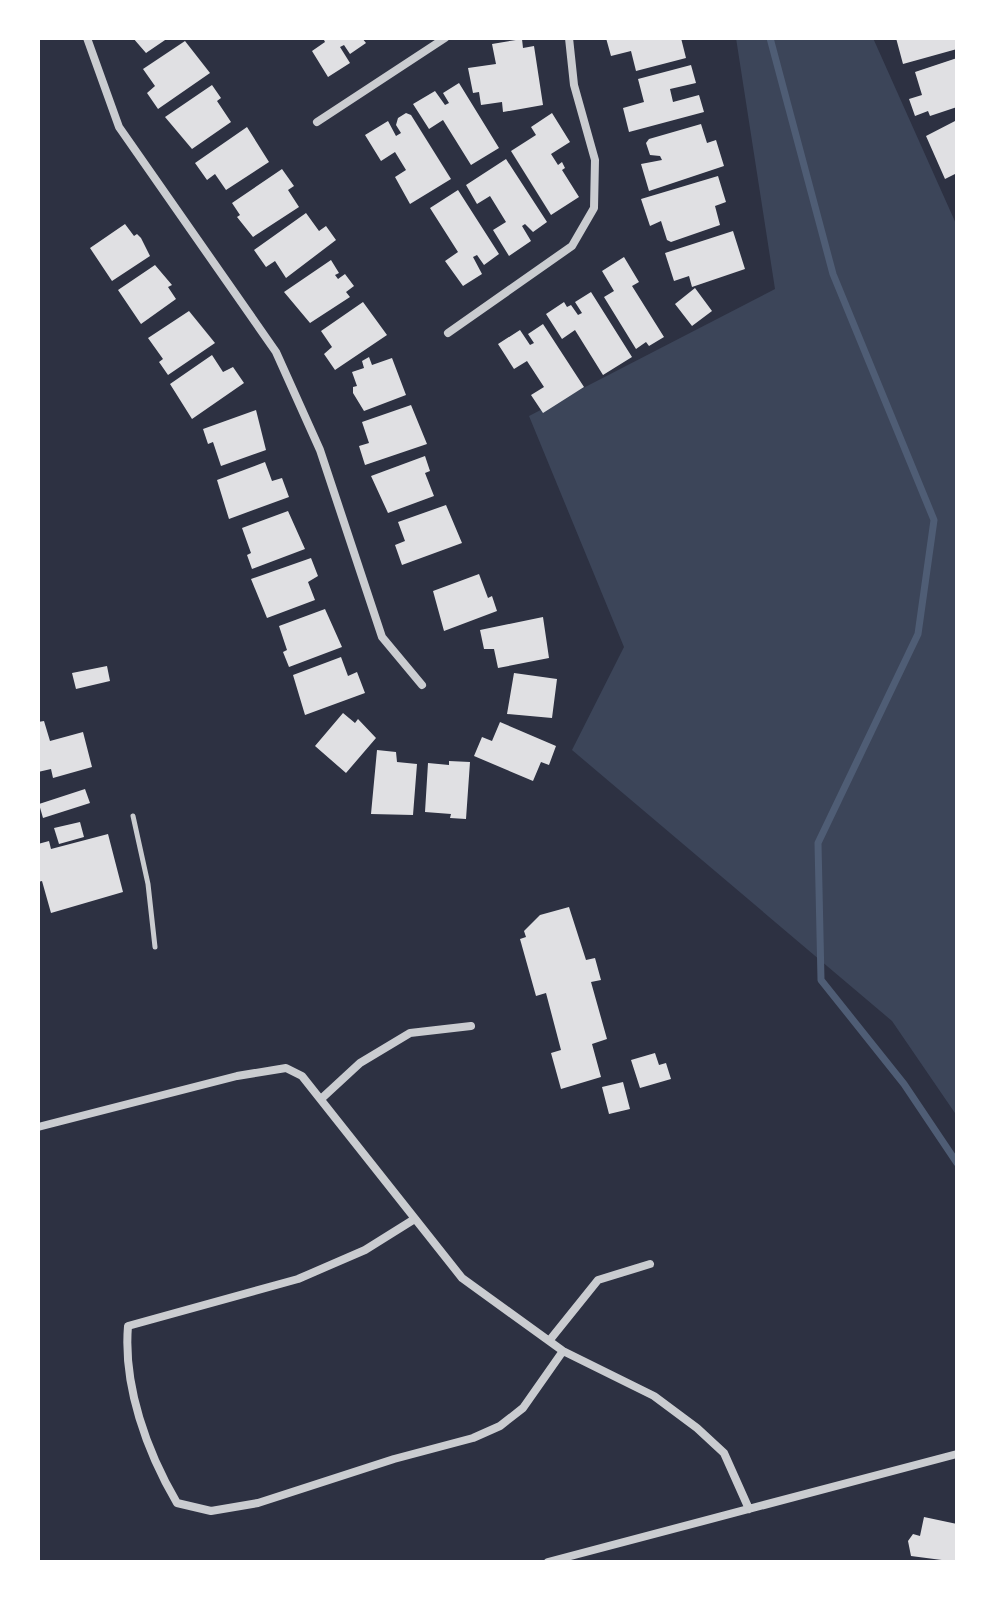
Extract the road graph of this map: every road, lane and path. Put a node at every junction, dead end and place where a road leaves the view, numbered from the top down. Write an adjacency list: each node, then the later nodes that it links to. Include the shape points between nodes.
1 (87, 38): 6 (street, via 119,127 292,382 382,637)
2 (445, 38): 4 (street)
3 (569, 38): 5 (street, via 574,85 595,160 594,208 572,246)
4 (317, 122)
5 (448, 333)
6 (422, 685)
7 (133, 816): 8 (lane)
8 (155, 947)
9 (471, 1026): 10 (street, via 410,1033 360,1063)
10 (321, 1099): 11 (street, via 302,1076 286,1068); 12 (street)
11 (38, 1127)
12 (413, 1220): 14 (street, via 462,1278); 15 (street, via 365,1250 310,1274 128,1326 125,1357 143,1426 177,1503 211,1511 258,1503 473,1438 523,1408)
13 (650, 1264): 14 (street, via 598,1280)
14 (549, 1341): 15 (street)
15 (563, 1351): 17 (street, via 654,1396 697,1428 724,1453)
16 (957, 1454): 17 (street)
17 (749, 1509): 18 (street)
18 (564, 1560): 19 (street)
19 (548, 1562)

